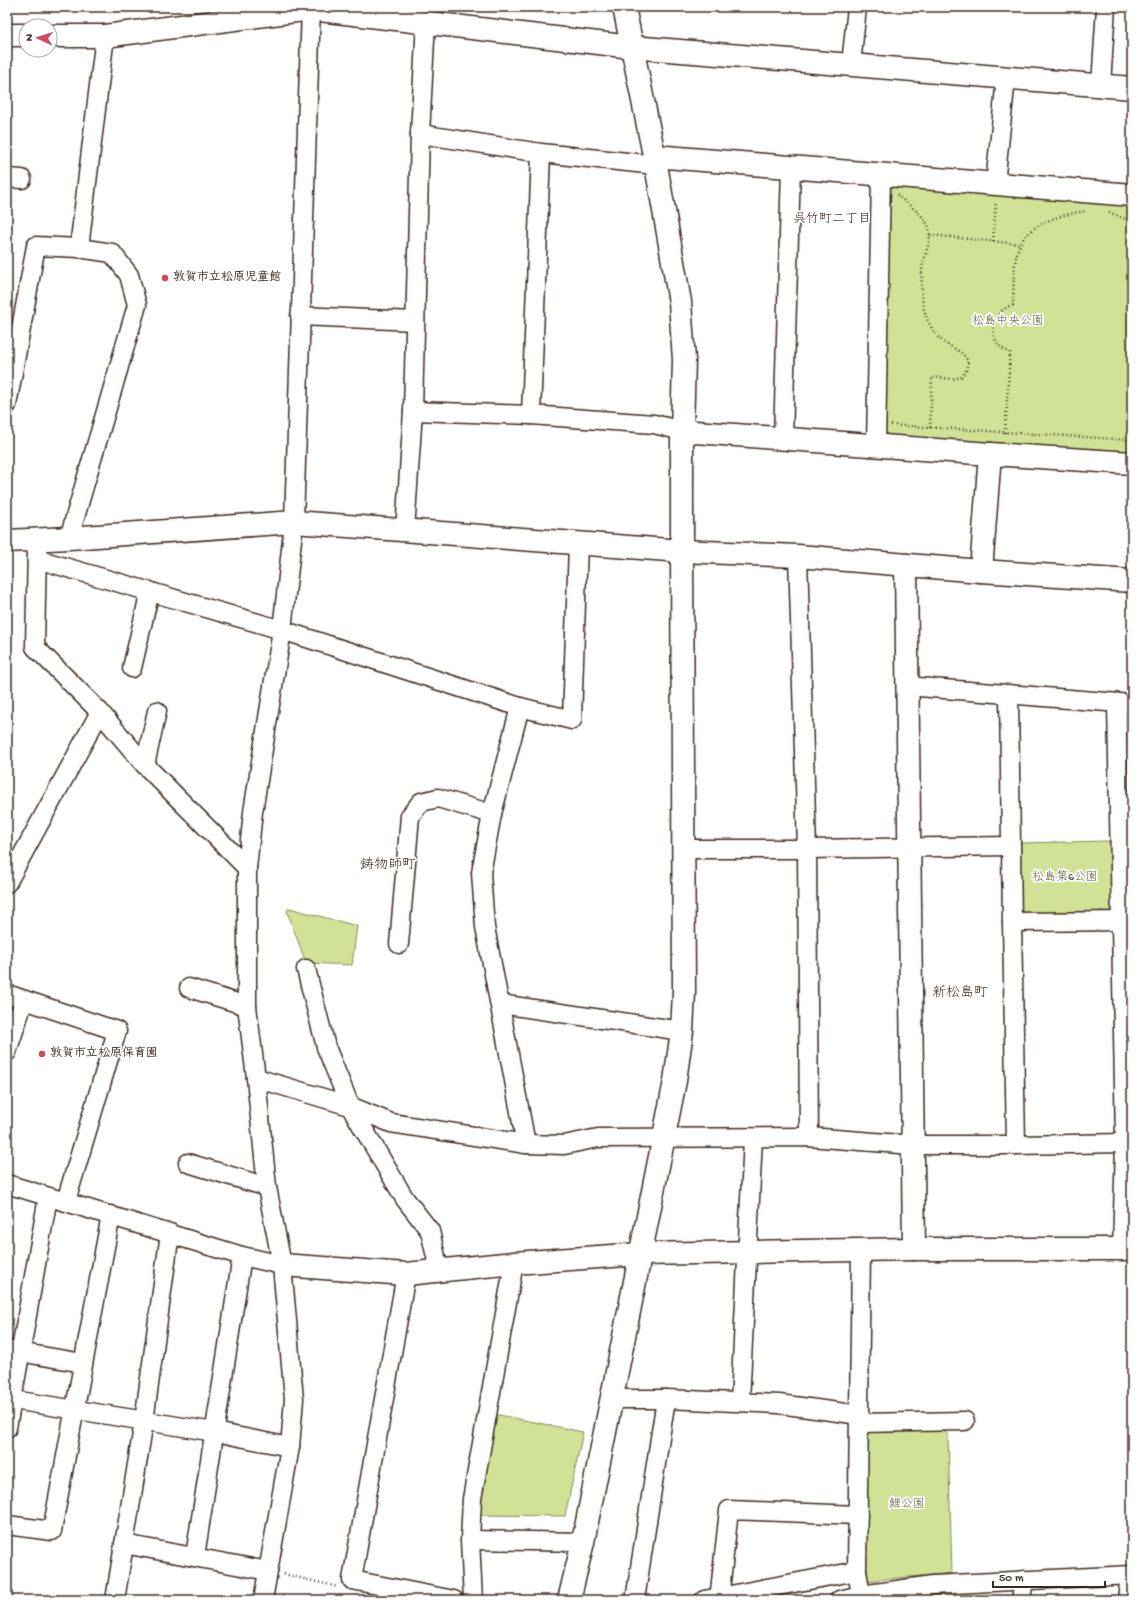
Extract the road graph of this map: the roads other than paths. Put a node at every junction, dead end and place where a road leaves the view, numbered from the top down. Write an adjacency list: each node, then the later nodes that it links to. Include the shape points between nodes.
1 (624, 7): 10 (street)
2 (857, 7): 11 (street)
3 (1106, 7): 13 (street)
4 (311, 8): 5 (street); 9 (street); 23 (street)
5 (426, 22): 10 (street); 15 (street)
6 (7, 35): 7 (street)
7 (18, 35)
8 (58, 36): 9 (street)
9 (105, 36): 22 (street)
10 (632, 47): 11 (street); 17 (street)
11 (851, 65): 12 (street)
12 (1006, 78): 13 (street); 20 (street)
13 (1100, 85): 14 (street)
14 (1132, 88)
15 (420, 134): 16 (street); 24 (street)
16 (541, 153): 17 (street); 27 (street)
17 (655, 161): 18 (street); 28 (street, via 680,302 684,360)
18 (791, 168): 19 (street); 29 (street)
19 (880, 175): 20 (street); 30 (street)
20 (995, 193): 21 (street)
21 (1132, 195)
22 (79, 248): 25 (street, via 36,246); 35 (street, via 112,253 129,275 137,305)
23 (300, 316): 24 (street); 33 (street)
24 (415, 321): 26 (street)
25 (7, 405)
26 (413, 411): 27 (street); 34 (street)
27 (531, 415): 28 (street, via 654,424)
28 (682, 431): 29 (street); 39 (street)
29 (783, 439): 30 (street)
30 (876, 446): 31 (street)
31 (990, 454): 32 (street); 42 (street)
32 (1132, 463)
33 (294, 522): 34 (street); 35 (street); 45 (street)
34 (405, 531): 37 (street)
35 (69, 538): 38 (street)
36 (7, 541): 38 (street)
37 (578, 544): 39 (street); 50 (street, via 572,720)
38 (37, 549): 44 (street); 52 (street, via 35,647)
39 (682, 551): 40 (street); 57 (street)
40 (798, 556): 41 (street); 58 (street)
41 (906, 565): 42 (street); 47 (street)
42 (981, 571): 43 (street)
43 (1132, 581)
44 (150, 591): 45 (street); 46 (street)
45 (282, 630): 50 (street); 59 (street)
46 (132, 668)
47 (906, 686): 48 (street); 55 (street)
48 (1009, 695): 49 (street); 56 (street)
49 (1124, 703): 61 (street)
50 (520, 707): 54 (street)
51 (157, 711): 53 (street)
52 (100, 712): 53 (street); 60 (street)
53 (145, 765): 59 (street)
54 (492, 814): 63 (street, via 438,798 421,802 410,816); 68 (street, via 481,873 485,927)
55 (910, 846): 56 (street); 58 (street); 79 (street)
56 (1010, 846): 62 (street)
57 (684, 849): 58 (street); 70 (street)
58 (807, 849): 74 (street)
59 (246, 868): 69 (street)
60 (7, 883)
61 (1126, 921): 62 (street); 77 (street)
62 (1012, 922): 80 (street)
63 (399, 944)
64 (306, 969): 73 (street, via 326,1047)
65 (189, 988): 69 (street)
66 (7, 994): 67 (street)
67 (24, 1000): 71 (street); 85 (street, via 117,1031)
68 (500, 1004): 70 (street); 78 (street)
69 (247, 1006): 72 (street)
70 (682, 1031): 75 (street)
71 (7, 1052)
72 (256, 1078): 73 (street); 83 (street)
73 (350, 1106): 78 (street, via 391,1123); 96 (street, via 405,1199 430,1231)
74 (809, 1137): 76 (street); 79 (street)
75 (663, 1138): 76 (street); 78 (street, via 598,1138 564,1145); 92 (street)
76 (753, 1138): 91 (street)
77 (1124, 1143): 80 (street); 89 (street)
78 (526, 1144)
79 (913, 1145): 80 (street); 88 (street)
80 (1016, 1145)
81 (188, 1163): 83 (street)
82 (7, 1184): 84 (street)
83 (266, 1187): 95 (street)
84 (48, 1197): 85 (street); 98 (street)
85 (66, 1201): 86 (street)
86 (111, 1215): 87 (street); 99 (street)
87 (170, 1233): 93 (street); 106 (street)
88 (914, 1249): 89 (street); 90 (street)
89 (1127, 1249)
90 (861, 1251): 91 (street); 105 (street)
91 (746, 1252): 92 (street); 103 (street)
92 (640, 1254): 94 (street); 100 (street)
93 (242, 1256): 95 (street); 109 (street)
94 (514, 1263): 96 (street); 113 (street, via 472,1499)
95 (282, 1265): 97 (street); 110 (street, via 294,1399)
96 (439, 1270): 97 (street)
97 (406, 1274): 126 (street, via 352,1580)
98 (14, 1350): 99 (street); 102 (street)
99 (83, 1363): 104 (street)
100 (612, 1398): 101 (street); 114 (street)
101 (666, 1399): 103 (street); 129 (street)
102 (9, 1400): 104 (street); 108 (street)
103 (740, 1402): 105 (street, via 779,1404)
104 (75, 1410): 106 (street); 112 (street, via 52,1531)
105 (860, 1419): 107 (street); 111 (street)
106 (144, 1421): 109 (street); 115 (street)
107 (965, 1421)
108 (7, 1428)
109 (215, 1432): 110 (street); 116 (street)
110 (290, 1447): 117 (street)
111 (858, 1515): 118 (street); 123 (street, via 729,1510)
112 (7, 1525)
113 (470, 1540): 114 (street); 127 (street)
114 (583, 1542): 128 (street)
115 (124, 1544): 116 (street); 124 (street)
116 (195, 1556): 117 (street)
117 (268, 1571): 125 (street)
118 (858, 1571): 122 (street); 123 (street)
119 (1131, 1575): 120 (street); 132 (street)
120 (1024, 1580): 121 (street); 131 (street)
121 (931, 1593): 122 (street)
122 (861, 1595): 130 (street)
123 (714, 1599)
124 (115, 1600)
125 (263, 1600)
126 (454, 1600)
127 (473, 1600)
128 (569, 1600)
129 (636, 1600)
130 (839, 1600)
131 (1021, 1600)
132 (1127, 1600)

